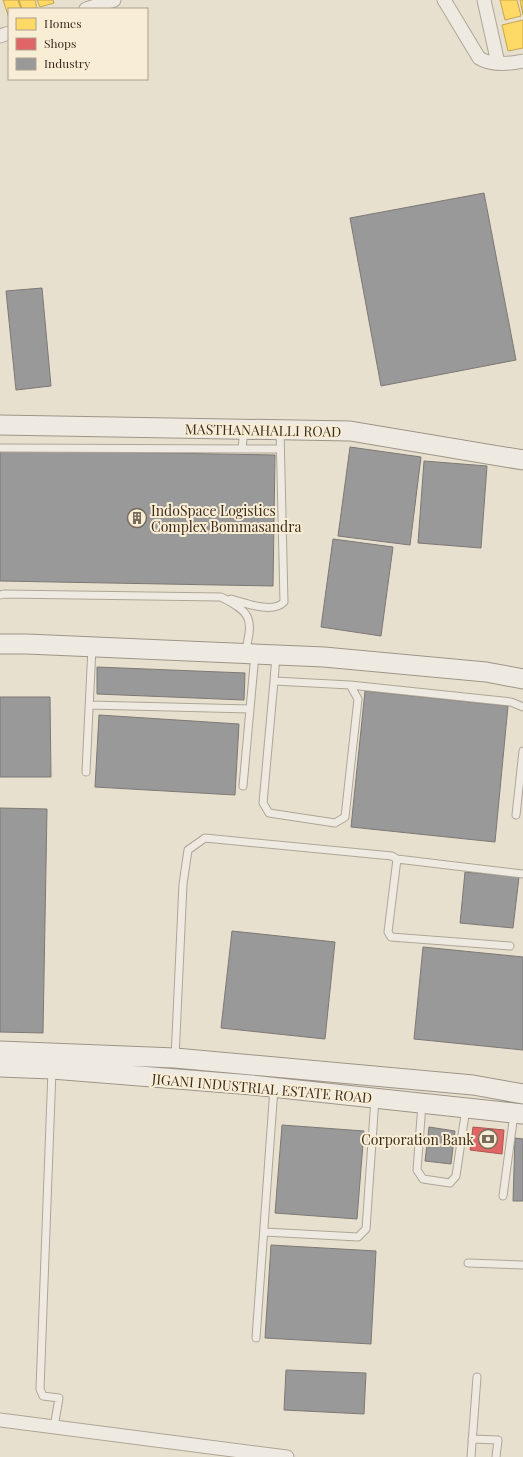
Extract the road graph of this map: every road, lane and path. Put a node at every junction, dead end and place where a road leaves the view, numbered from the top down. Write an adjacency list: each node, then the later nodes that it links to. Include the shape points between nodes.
1 (114, 0): 4 (street)
2 (444, 0): 6 (street, via 479,58 484,62)
3 (484, 0): 6 (street)
4 (89, 8)
5 (523, 61): 6 (street)
6 (498, 63)
7 (0, 426): 8 (main road, MASTHANAHALLI ROAD)
8 (244, 429): 9 (main road, MASTHANAHALLI ROAD); 11 (lane)
9 (280, 430): 12 (lane); 13 (main road, MASTHANAHALLI ROAD, via 350,431)
10 (0, 448): 11 (lane)
11 (242, 449): 12 (lane)
12 (280, 449): 15 (lane, via 284,602 276,608 268,608)
13 (523, 460)
14 (1, 594): 15 (lane)
15 (221, 597): 18 (lane, via 238,607 250,623)
16 (0, 644): 17 (main road)
17 (92, 647): 18 (main road); 23 (lane)
18 (250, 654): 19 (main road); 25 (lane)
19 (276, 655): 20 (main road, via 486,672); 21 (lane)
20 (523, 678)
21 (274, 681): 22 (lane); 22 (lane, via 263,803 269,813 335,823 345,817 358,699)
22 (350, 685): 24 (lane, via 511,702)
23 (89, 705): 25 (lane); 27 (lane)
24 (523, 707)
25 (250, 709): 28 (lane)
26 (523, 751): 29 (lane)
27 (86, 772)
28 (243, 786)
29 (516, 815)
30 (397, 859): 31 (lane); 32 (lane, via 388,932 391,937); 34 (lane, via 392,856 205,838 188,850)
31 (523, 874)
32 (510, 946)
33 (0, 1051): 34 (main road, JIGANI INDUSTRIAL ESTATE ROAD)
34 (175, 1058): 38 (main road, JIGANI INDUSTRIAL ESTATE ROAD, via 465,1084)
35 (0, 1067): 36 (main road, JIGANI INDUSTRIAL ESTATE ROAD)
36 (52, 1069): 37 (main road, JIGANI INDUSTRIAL ESTATE ROAD); 50 (lane, via 40,1389 43,1396 58,1398)
37 (274, 1087): 39 (main road, JIGANI INDUSTRIAL ESTATE ROAD); 44 (lane)
38 (523, 1094)
39 (375, 1098): 40 (main road, JIGANI INDUSTRIAL ESTATE ROAD); 44 (lane, via 366,1229 358,1237)
40 (422, 1103): 41 (main road, JIGANI INDUSTRIAL ESTATE ROAD); 41 (lane, via 417,1170 422,1179 450,1183 456,1176)
41 (466, 1108): 42 (main road, JIGANI INDUSTRIAL ESTATE ROAD)
42 (518, 1114): 43 (lane)
43 (503, 1196)
44 (264, 1232): 47 (lane)
45 (468, 1263): 46 (lane)
46 (523, 1265)
47 (256, 1338)
48 (477, 1377): 51 (lane)
49 (0, 1420): 50 (street)
50 (54, 1427): 52 (street)
51 (472, 1439): 53 (lane); 54 (lane, via 498,1440)
52 (287, 1457)
53 (471, 1457)
54 (496, 1457)

